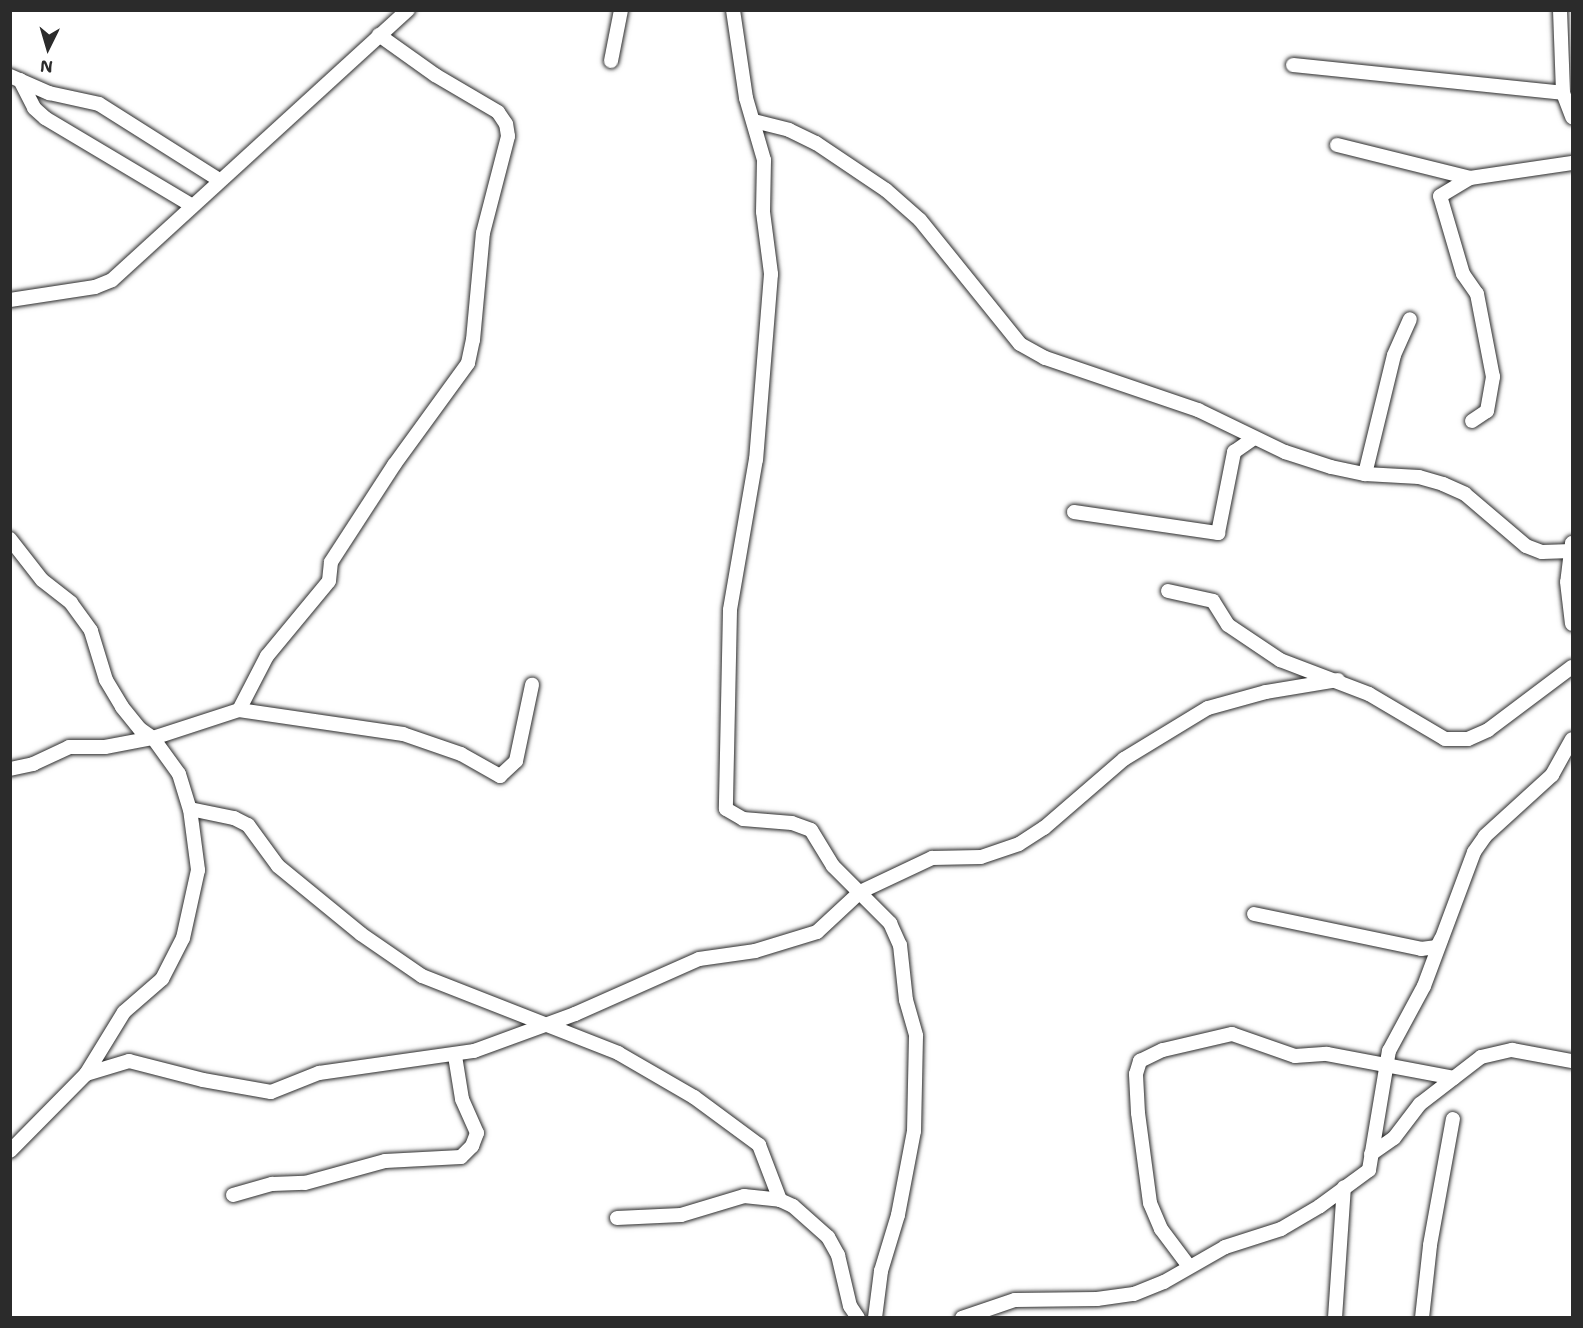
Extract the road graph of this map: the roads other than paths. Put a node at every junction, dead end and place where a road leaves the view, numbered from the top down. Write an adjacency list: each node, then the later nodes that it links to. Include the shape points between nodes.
1 (408, 10): 5 (street)
2 (621, 10): 6 (street)
3 (733, 10): 11 (street, via 746,98)
4 (1560, 10): 9 (street)
5 (379, 34): 15 (street); 30 (street, via 435,75 498,112 506,124 508,136 483,233 473,340 468,363 394,465 332,562 330,581 267,656)
6 (611, 61)
7 (1293, 65): 9 (street)
8 (15, 78): 15 (street, via 49,93 99,104); 16 (street, via 45,118)
9 (1563, 93): 10 (street)
10 (1572, 117)
11 (754, 121): 20 (street, via 789,130 816,143 886,190 920,220 1020,344 1045,358 1198,410); 35 (street, via 764,160 763,212 771,274 756,459 730,610 726,809 743,819 792,823 811,830 828,859)
12 (1337, 145): 14 (street)
13 (1572, 163): 14 (street)
14 (1470, 178): 19 (street, via 1440,196 1463,274 1477,294 1493,377 1488,411)
15 (219, 180): 16 (street)
16 (191, 205): 17 (street, via 112,280)
17 (10, 300)
18 (1410, 319): 21 (street, via 1394,355)
19 (1472, 421)
20 (1254, 438): 21 (street, via 1285,452); 22 (street, via 1234,452 1218,533)
21 (1365, 474): 24 (street, via 1419,477 1443,484 1465,494 1526,546 1542,552)
22 (1074, 512)
23 (10, 539): 31 (street, via 42,580 71,603 91,631 106,680 140,729)
24 (1571, 548): 26 (street, via 1567,582)
25 (1168, 591): 28 (street, via 1213,601 1240,635 1304,671)
26 (1572, 624)
27 (1571, 670): 28 (street, via 1488,730 1458,741 1445,739)
28 (1338, 680): 35 (street, via 1266,692 1208,708 1124,759 1044,828 1019,844 981,857 932,858)
29 (532, 685): 30 (street, via 516,761 512,769 500,776 461,754 403,734)
30 (239, 710): 31 (street)
31 (153, 738): 33 (street, via 105,747 69,747 33,764); 34 (street, via 179,774)
32 (1572, 739): 37 (street, via 1552,775 1485,836 1474,852)
33 (10, 769)
34 (190, 809): 38 (street, via 234,818 248,825 278,866 361,934 422,976); 42 (street, via 197,885 174,962 149,994 114,1024)
35 (860, 892): 38 (street, via 817,932 755,951 699,959); 53 (street, via 890,923 900,945 906,1000 916,1036 914,1131 898,1215 881,1271)
36 (1254, 914): 37 (street, via 1421,949 1437,947)
37 (1444, 935): 40 (street, via 1424,986 1400,1025)
38 (546, 1024): 39 (street); 49 (street, via 618,1053 694,1097 759,1145)
39 (455, 1056): 42 (street, via 319,1073 272,1092 129,1061); 48 (street, via 462,1099 477,1133 472,1146 461,1156 385,1161 305,1183 272,1184)
40 (1387, 1062): 43 (street); 46 (street); 51 (street, via 1368,1064 1327,1054 1295,1056 1232,1034 1163,1050 1140,1061 1136,1074 1138,1113 1150,1203 1161,1229)
41 (1572, 1062): 43 (street, via 1512,1050 1495,1051)
42 (86, 1074): 45 (street)
43 (1454, 1077): 46 (street, via 1420,1104 1394,1138)
44 (1454, 1119): 56 (street, via 1430,1245)
45 (10, 1151)
46 (1371, 1154): 47 (street, via 1369,1170)
47 (1344, 1187): 51 (street, via 1281,1229 1225,1247); 55 (street)
48 (232, 1196)
49 (780, 1200): 50 (street, via 744,1196 681,1215); 52 (street, via 793,1206 828,1237 838,1255 850,1306)
50 (617, 1218)
51 (1188, 1265): 54 (street, via 1164,1282 1134,1293 1097,1299 1015,1300)
52 (858, 1317)
53 (875, 1317)
54 (962, 1317)
55 (1335, 1317)
56 (1422, 1317)

